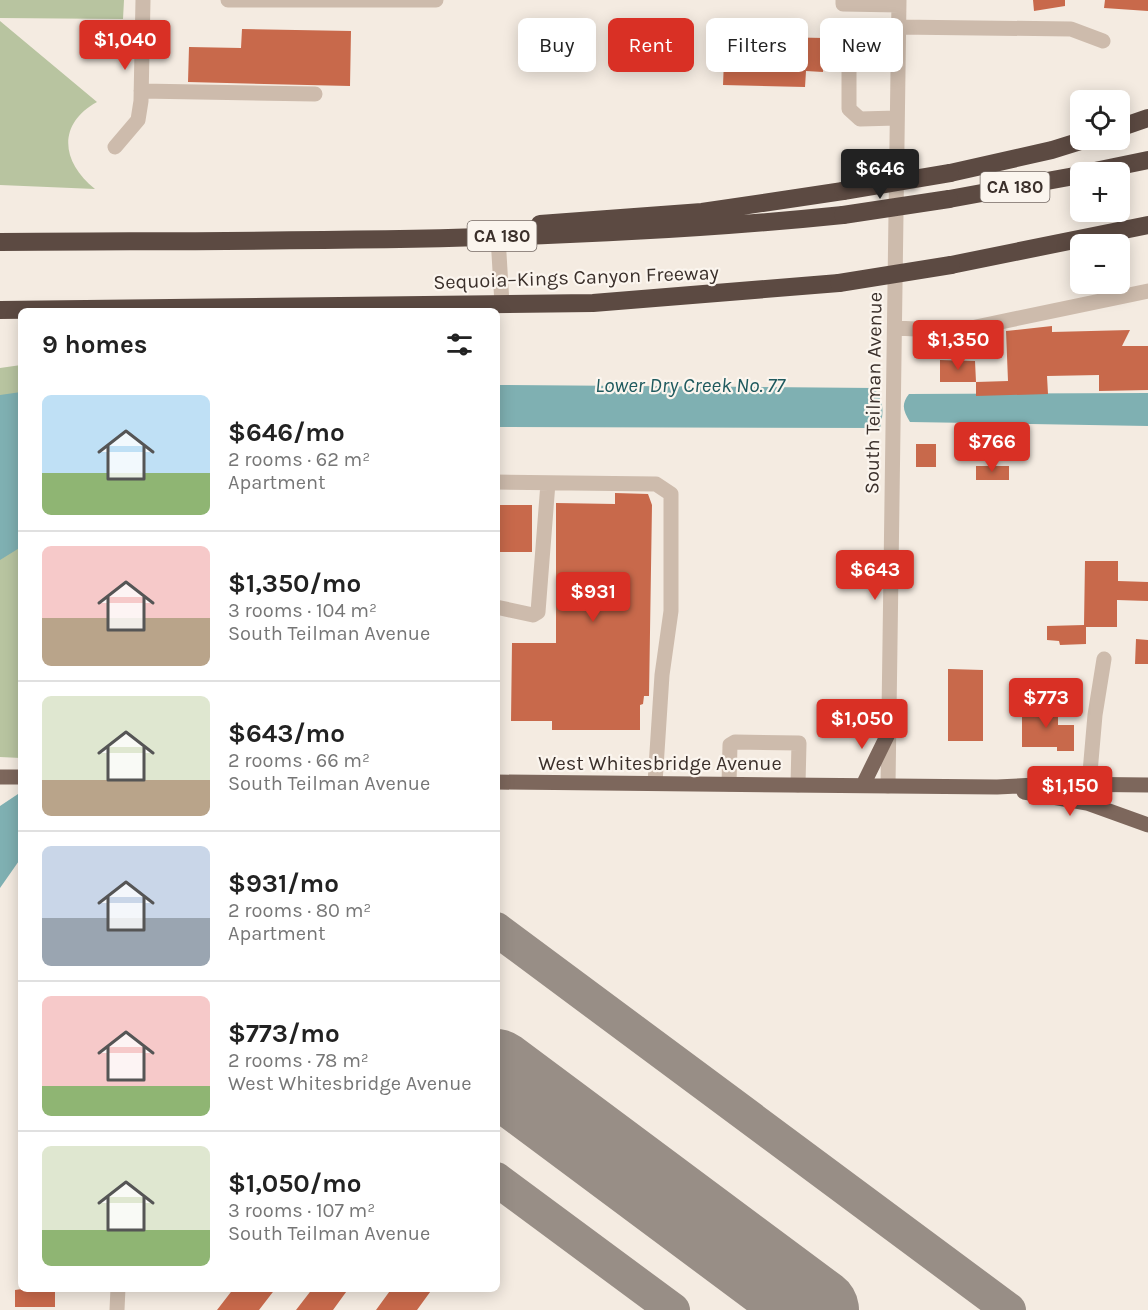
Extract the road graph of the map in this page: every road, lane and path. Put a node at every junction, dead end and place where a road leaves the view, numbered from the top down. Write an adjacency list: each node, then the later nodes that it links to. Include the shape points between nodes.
1 (143, 0): 11 (street)
2 (228, 0): 3 (street)
3 (436, 0)
4 (843, 0): 5 (street, via 843,4)
5 (899, 2): 6 (street, South Teilman Avenue)
6 (898, 18)
7 (903, 27): 8 (street, via 1071,29)
8 (1103, 41)
9 (849, 72): 13 (street, via 849,109 860,118)
10 (898, 72): 13 (street, South Teilman Avenue)
11 (141, 91): 12 (street); 17 (street, via 138,120)
12 (315, 94)
13 (897, 117): 30 (street, South Teilman Avenue)
14 (1147, 119): 15 (highway)
15 (1130, 124)
16 (1070, 144): 23 (highway, bridge, via 950,173 634,219)
17 (115, 147)
18 (1148, 160): 19 (highway)
19 (1130, 164)
20 (1070, 177): 22 (highway, Sequoia–Kings Canyon Freeway / CA 180, bridge, via 843,215 721,228)
21 (1148, 225): 26 (highway, Sequoia–Kings Canyon Freeway, bridge, via 839,283 593,303)
22 (498, 237): 23 (highway, Sequoia–Kings Canyon Freeway / CA 180); 26 (street)
23 (161, 241): 24 (highway, Sequoia–Kings Canyon Freeway / CA 180)
24 (0, 242)
25 (1148, 291): 30 (street, via 957,331)
26 (502, 304): 27 (highway, Sequoia–Kings Canyon Freeway)
27 (167, 308)
28 (0, 310): 29 (highway, Sequoia–Kings Canyon Freeway)
29 (18, 310)
30 (895, 328): 35 (street, South Teilman Avenue)
31 (500, 482): 32 (street)
32 (548, 483): 33 (street, via 538,612 534,615); 39 (street, via 656,484 671,494 671,611 662,675)
33 (500, 608)
34 (1104, 659): 41 (street)
35 (890, 730): 43 (main road); 45 (street, South Teilman Avenue)
36 (0, 777): 37 (main road)
37 (18, 777)
38 (500, 782): 39 (main road, West Whitesbridge Avenue)
39 (655, 783): 40 (main road, West Whitesbridge Avenue)
40 (729, 784): 42 (main road, West Whitesbridge Avenue); 42 (street, via 730,746 735,742 799,743)
41 (1089, 784): 44 (main road, West Whitesbridge Avenue); 46 (main road, West Whitesbridge Avenue)
42 (798, 785): 43 (main road, West Whitesbridge Avenue)
43 (863, 785): 45 (main road, West Whitesbridge Avenue)
44 (1148, 785)
45 (888, 786): 46 (main road, West Whitesbridge Avenue)
46 (997, 787): 47 (main road, via 1087,803)
47 (1148, 825)
48 (117, 1292): 49 (street)
49 (117, 1310)

